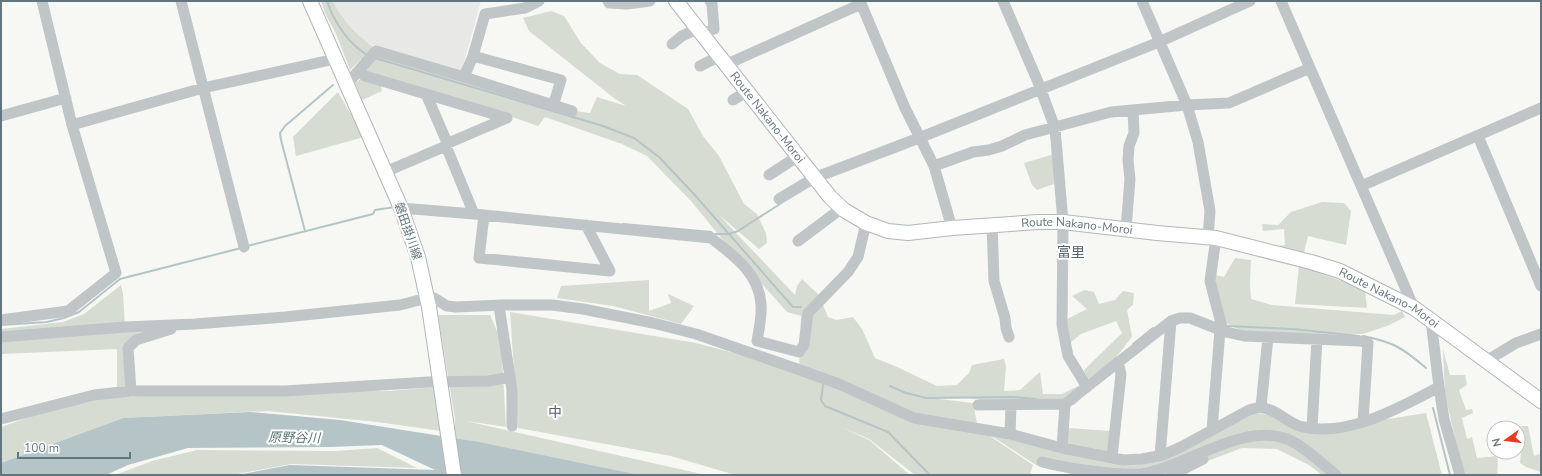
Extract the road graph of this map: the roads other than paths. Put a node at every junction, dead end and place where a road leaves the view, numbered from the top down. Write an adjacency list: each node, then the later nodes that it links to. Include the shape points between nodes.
1 (42, 1): 29 (street)
2 (181, 1): 25 (street)
3 (310, 1): 18 (main road, 磐田掛川線)
4 (539, 1): 17 (street, via 525,8 485,14)
5 (608, 1): 6 (street, via 627,4)
6 (650, 1)
7 (676, 1): 14 (main road, Route Nakano-Moroi)
8 (710, 1): 14 (street, via 714,29)
9 (1003, 1): 26 (street)
10 (1142, 1): 15 (street)
11 (1250, 1): 15 (street)
12 (1281, 1): 22 (street)
13 (860, 3): 19 (street); 40 (street)
14 (699, 31): 16 (street, via 682,36); 19 (main road, Route Nakano-Moroi)
15 (1159, 42): 26 (street); 31 (street)
16 (672, 44)
17 (473, 56): 23 (street); 32 (street, via 561,80)
18 (335, 59): 24 (main road, 磐田掛川線); 25 (street)
19 (722, 61): 20 (street); 27 (main road, Route Nakano-Moroi)
20 (700, 66)
21 (362, 67): 23 (street, via 376,51); 24 (street); 28 (street, via 365,76)
22 (1310, 68): 31 (street, via 1228,103); 47 (street)
23 (464, 77): 32 (street)
24 (347, 84): 44 (main road, 磐田掛川線)
25 (203, 88): 37 (street); 60 (street)
26 (1040, 89): 38 (street); 40 (street)
27 (746, 92): 30 (street); 42 (main road, Route Nakano-Moroi)
28 (426, 94): 41 (street); 41 (street, via 507,118)
29 (66, 98): 36 (street); 37 (street)
30 (733, 100)
31 (1187, 105): 34 (street); 58 (street, via 1198,142)
32 (553, 106): 35 (street)
33 (1541, 108): 39 (street)
34 (1133, 110): 38 (street, via 1111,112); 57 (street, via 1134,133 1129,146 1130,179)
35 (572, 111)
36 (1, 116)
37 (72, 125): 65 (street, via 116,273 68,311)
38 (1055, 128): 43 (street, via 1025,135 1002,146 973,152); 52 (street)
39 (1478, 136): 47 (street); 61 (street)
40 (919, 138): 43 (street); 46 (street)
41 (446, 145): 44 (street); 51 (street)
42 (797, 157): 45 (street); 46 (main road, Route Nakano-Moroi)
43 (934, 166): 56 (street)
44 (385, 172): 49 (main road, 磐田掛川線)
45 (769, 175)
46 (814, 178): 48 (street); 50 (main road, Route Nakano-Moroi)
47 (1361, 186): 64 (street)
48 (779, 199)
49 (401, 208): 51 (street); 62 (main road, 磐田掛川線, via 414,245)
50 (842, 208): 53 (main road, Route Nakano-Moroi); 59 (street)
51 (479, 214): 54 (street); 54 (street, via 479,258 610,271)
52 (1063, 222): 55 (main road, Route Nakano-Moroi); 57 (main road, Route Nakano-Moroi); 78 (street, via 1062,325 1068,356)
53 (866, 223): 54 (street, via 858,257 848,272 808,313 804,346 799,352 757,341 762,304 756,282 738,258 711,238); 56 (main road, Route Nakano-Moroi, via 888,231 908,233)
54 (586, 225)
55 (992, 225): 56 (main road, Route Nakano-Moroi); 72 (street, via 994,281)
56 (952, 228)
57 (1126, 229): 58 (main road, Route Nakano-Moroi)
58 (1212, 237): 64 (main road, Route Nakano-Moroi, via 1340,271); 69 (street, via 1210,281)
59 (798, 242)
60 (244, 247)
61 (1541, 286)
62 (428, 303): 63 (street, via 434,298 447,306); 68 (street); 97 (main road, 磐田掛川線, bridge)
63 (499, 306): 77 (street); 91 (street, via 552,305 583,309 696,334 833,382 914,418)
64 (1414, 308): 66 (main road, Route Nakano-Moroi)
65 (1, 320)
66 (1431, 320): 75 (main road, Route Nakano-Moroi); 79 (street)
67 (1171, 321): 69 (street, via 1190,318); 76 (street); 94 (street)
68 (182, 324): 71 (street, via 125,326); 80 (street, via 136,340 128,348)
69 (1221, 330): 73 (street, via 1244,336); 90 (street)
70 (1541, 334): 75 (street, via 1516,343)
71 (1, 337)
72 (1009, 337)
73 (1268, 337): 74 (street); 85 (street)
74 (1317, 339): 87 (street, via 1368,343); 89 (street)
75 (1486, 361): 81 (main road, Route Nakano-Moroi)
76 (1118, 362): 78 (street); 95 (street, via 1121,374)
77 (510, 377): 80 (street, via 489,381 283,391); 88 (street)
78 (1086, 386): 82 (street)
79 (1439, 387): 87 (street, via 1389,413); 100 (street, via 1444,419)
80 (131, 391): 86 (street, via 94,395)
81 (1541, 401)
82 (1065, 404): 84 (street); 93 (street)
83 (978, 405): 84 (street)
84 (1012, 405): 91 (street)
85 (1261, 407): 89 (street, via 1301,427); 90 (street, via 1249,410)
86 (1, 419)
87 (1363, 422): 89 (street, via 1324,429)
88 (512, 426)
89 (1312, 428)
90 (1212, 430): 94 (street)
91 (1010, 434): 93 (street)
92 (1234, 441): 96 (street, via 1169,467 1141,474 1106,473); 98 (street); 99 (street, via 1259,435 1286,439)
93 (1062, 448): 95 (street)
94 (1160, 456): 95 (street, via 1123,460)
95 (1112, 457)
96 (1042, 462)
97 (454, 475)
98 (1172, 475)
99 (1336, 475)
100 (1460, 475)

